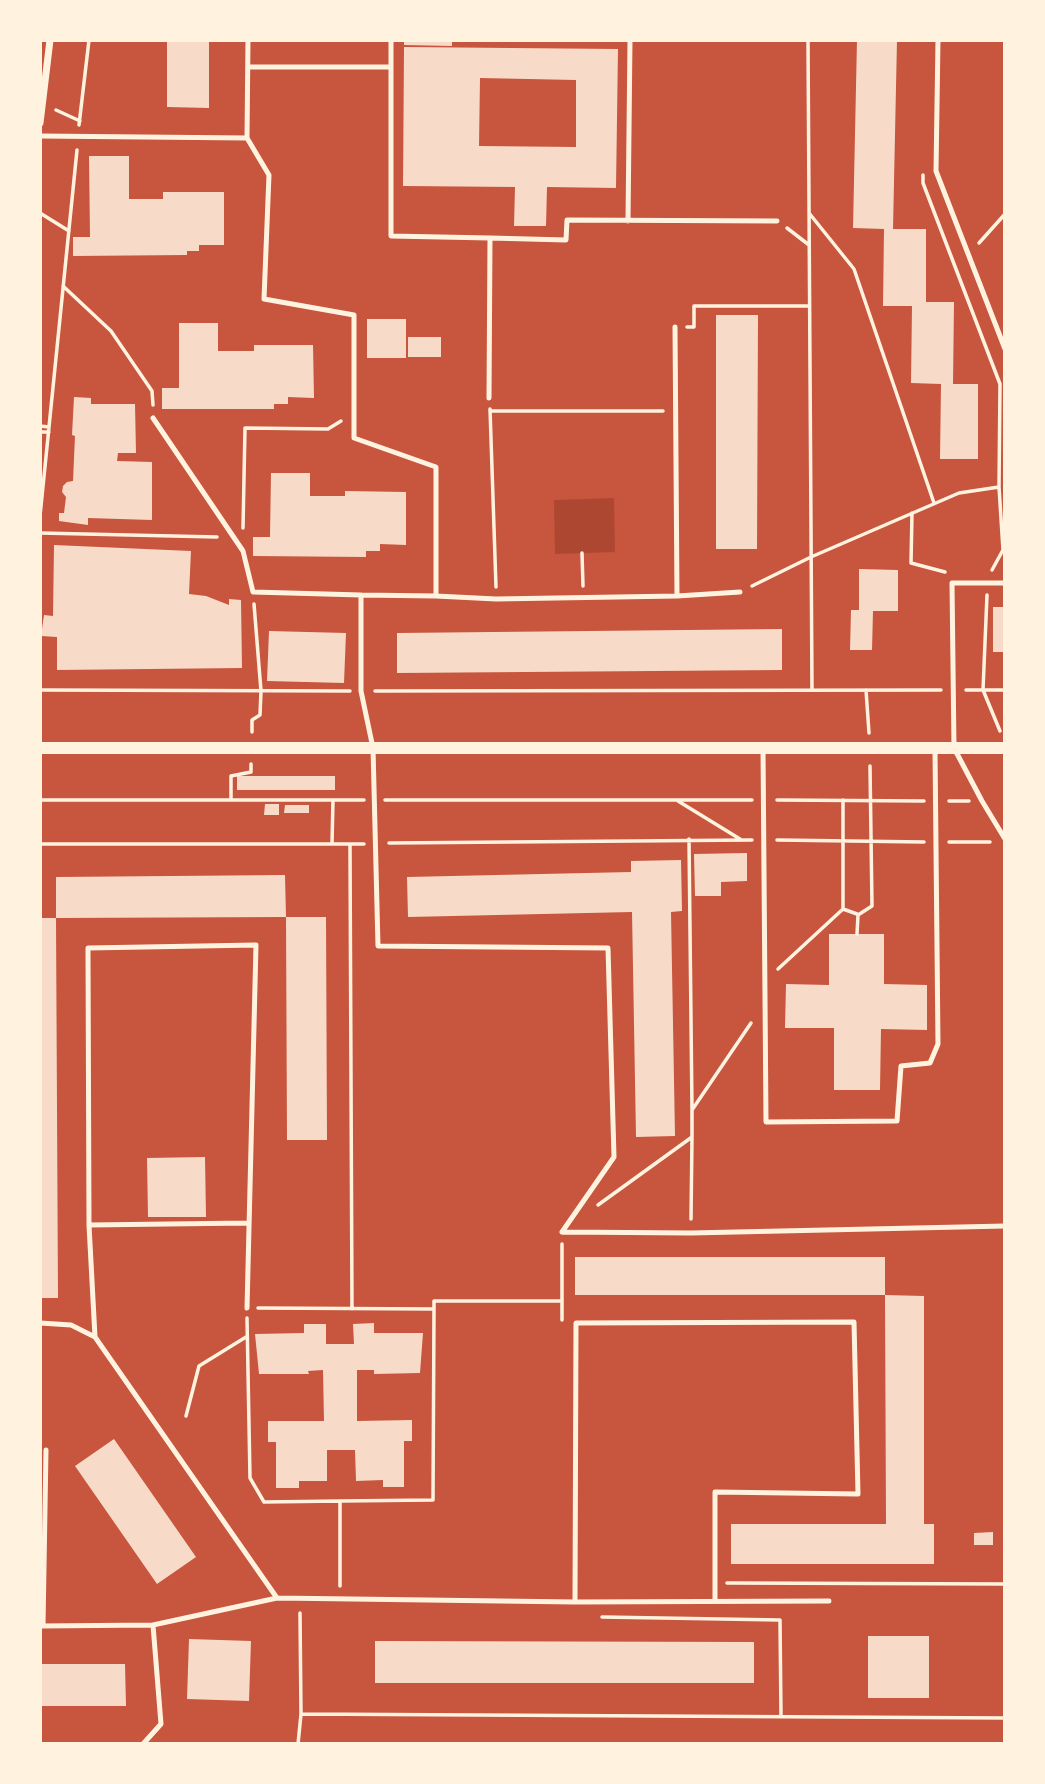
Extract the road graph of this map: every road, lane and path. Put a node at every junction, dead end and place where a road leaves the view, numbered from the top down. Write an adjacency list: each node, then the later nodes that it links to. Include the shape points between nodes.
1 (50, 40): 10 (street)
2 (89, 40): 11 (path)
3 (248, 40): 9 (lane)
4 (391, 40): 8 (lane)
5 (629, 40): 20 (lane)
6 (808, 40): 18 (path)
7 (938, 40): 25 (lane, via 936,171)
8 (391, 67): 9 (lane); 23 (lane, via 391,236)
9 (248, 68): 15 (lane)
10 (43, 104): 11 (path); 12 (street)
11 (80, 121): 14 (path)
12 (40, 123)
13 (40, 136): 14 (lane)
14 (78, 138): 15 (lane); 22 (path)
15 (247, 138): 34 (lane, via 269,175 264,299 354,315)
16 (923, 170): 39 (path, via 923,183 1000,384)
17 (40, 212): 22 (path)
18 (809, 213): 24 (path); 40 (path, via 854,270)
19 (1004, 218): 25 (path)
20 (628, 221): 21 (lane); 23 (lane, via 567,220 566,240)
21 (777, 221): 24 (path)
22 (69, 231): 26 (path)
23 (490, 238): 30 (lane)
24 (810, 245): 27 (path)
25 (969, 255): 29 (lane)
26 (63, 286): 33 (path, via 111,331 152,391); 36 (path)
27 (810, 306): 28 (path, via 694,306 694,327); 47 (path)
28 (675, 327): 32 (lane)
29 (1005, 349)
30 (489, 398): 31 (path)
31 (490, 411): 32 (path); 57 (path)
32 (676, 411): 55 (lane)
33 (153, 418): 44 (lane)
34 (354, 418): 45 (path, via 328,429 244,428); 54 (lane, via 354,438 436,467)
35 (40, 426): 36 (path)
36 (49, 427): 38 (path)
37 (40, 432): 38 (path)
38 (49, 432): 42 (path)
39 (999, 487): 40 (path, via 959,493); 49 (path, via 1003,550 988,572)
40 (934, 503): 41 (path)
41 (912, 513): 47 (path); 48 (path, via 911,563 952,573)
42 (40, 516)
43 (40, 533): 44 (path)
44 (234, 538): 45 (lane)
45 (243, 551): 51 (lane)
46 (582, 553): 56 (path)
47 (811, 557): 52 (path); 59 (path)
48 (952, 583): 49 (lane); 61 (lane)
49 (988, 583): 50 (lane); 62 (path)
50 (1005, 583)
51 (253, 592): 53 (lane); 64 (path)
52 (740, 592): 55 (lane)
53 (361, 595): 54 (lane); 65 (lane)
54 (436, 596): 57 (lane)
55 (677, 596): 56 (lane)
56 (584, 598): 57 (lane)
57 (496, 599)
58 (40, 690): 64 (path)
59 (812, 690): 60 (path); 65 (path)
60 (866, 690): 61 (path); 71 (path)
61 (954, 690): 62 (path); 73 (lane)
62 (983, 690): 63 (path); 66 (path)
63 (1005, 690)
64 (261, 691): 65 (path); 68 (path, via 260,715 252,720)
65 (361, 691): 69 (lane)
66 (1000, 732)
67 (40, 748): 68 (street)
68 (252, 748): 69 (street); 82 (path, via 251,772 231,776)
69 (373, 748): 70 (street); 77 (lane)
70 (763, 748): 71 (street); 79 (lane)
71 (870, 748): 72 (street); 81 (path)
72 (935, 748): 73 (street); 83 (lane)
73 (954, 748): 74 (street); 84 (lane)
74 (1005, 748)
75 (40, 800): 82 (path)
76 (333, 800): 77 (path); 82 (path); 94 (path)
77 (375, 800): 78 (path); 96 (lane)
78 (676, 800): 79 (path); 87 (path)
79 (764, 800): 80 (path); 88 (lane)
80 (843, 800): 81 (path); 89 (path)
81 (870, 800): 83 (path); 90 (path)
82 (231, 801)
83 (936, 801): 84 (path); 91 (lane)
84 (982, 801): 86 (lane)
85 (690, 839): 87 (path); 96 (path); 102 (path)
86 (1005, 839)
87 (741, 840): 88 (path)
88 (764, 840): 89 (path); 100 (lane)
89 (843, 841): 90 (path); 97 (path)
90 (870, 841): 91 (path); 98 (path, via 872,906)
91 (936, 842): 92 (path); 101 (lane, via 938,1045 930,1063 901,1066 897,1121 766,1122)
92 (991, 842)
93 (40, 844): 94 (path)
94 (332, 844): 95 (path)
95 (350, 844): 96 (path); 112 (path)
96 (375, 844): 108 (lane, via 378,946 608,948 614,1157)
97 (843, 909): 98 (path); 100 (path)
98 (858, 915): 99 (path)
99 (857, 934)
100 (765, 982): 101 (lane)
101 (765, 1002): 102 (path)
102 (692, 1110): 103 (path)
103 (692, 1137): 104 (path); 109 (path)
104 (595, 1208)
105 (248, 1223): 106 (lane); 106 (lane, via 256,945 88,948); 111 (lane)
106 (89, 1225): 116 (lane)
107 (1005, 1226): 109 (lane)
108 (562, 1232): 109 (lane); 110 (path)
109 (691, 1233)
110 (562, 1301): 113 (path, via 434,1301); 115 (path)
111 (247, 1308): 112 (path); 117 (path)
112 (352, 1309): 113 (path)
113 (434, 1309): 120 (path, via 433,1500)
114 (40, 1323): 116 (lane, via 71,1325)
115 (562, 1328)
116 (95, 1337): 123 (lane)
117 (247, 1337): 118 (path, via 200,1366); 120 (path, via 250,1478 264,1502)
118 (186, 1416)
119 (46, 1450): 131 (lane)
120 (340, 1501): 124 (path)
121 (715, 1583): 122 (path); 125 (lane); 127 (lane, via 715,1492 858,1494 854,1322 576,1323)
122 (1005, 1584)
123 (278, 1598): 124 (lane); 130 (lane)
124 (340, 1598): 127 (lane)
125 (715, 1601): 126 (lane); 127 (lane)
126 (829, 1601)
127 (575, 1602)
128 (300, 1613): 132 (path)
129 (601, 1617): 133 (path, via 780,1620)
130 (153, 1625): 131 (lane); 135 (lane, via 161,1724)
131 (41, 1626)
132 (301, 1714): 133 (path); 136 (path)
133 (780, 1716): 134 (path)
134 (1005, 1718)
135 (144, 1744)
136 (298, 1744)

